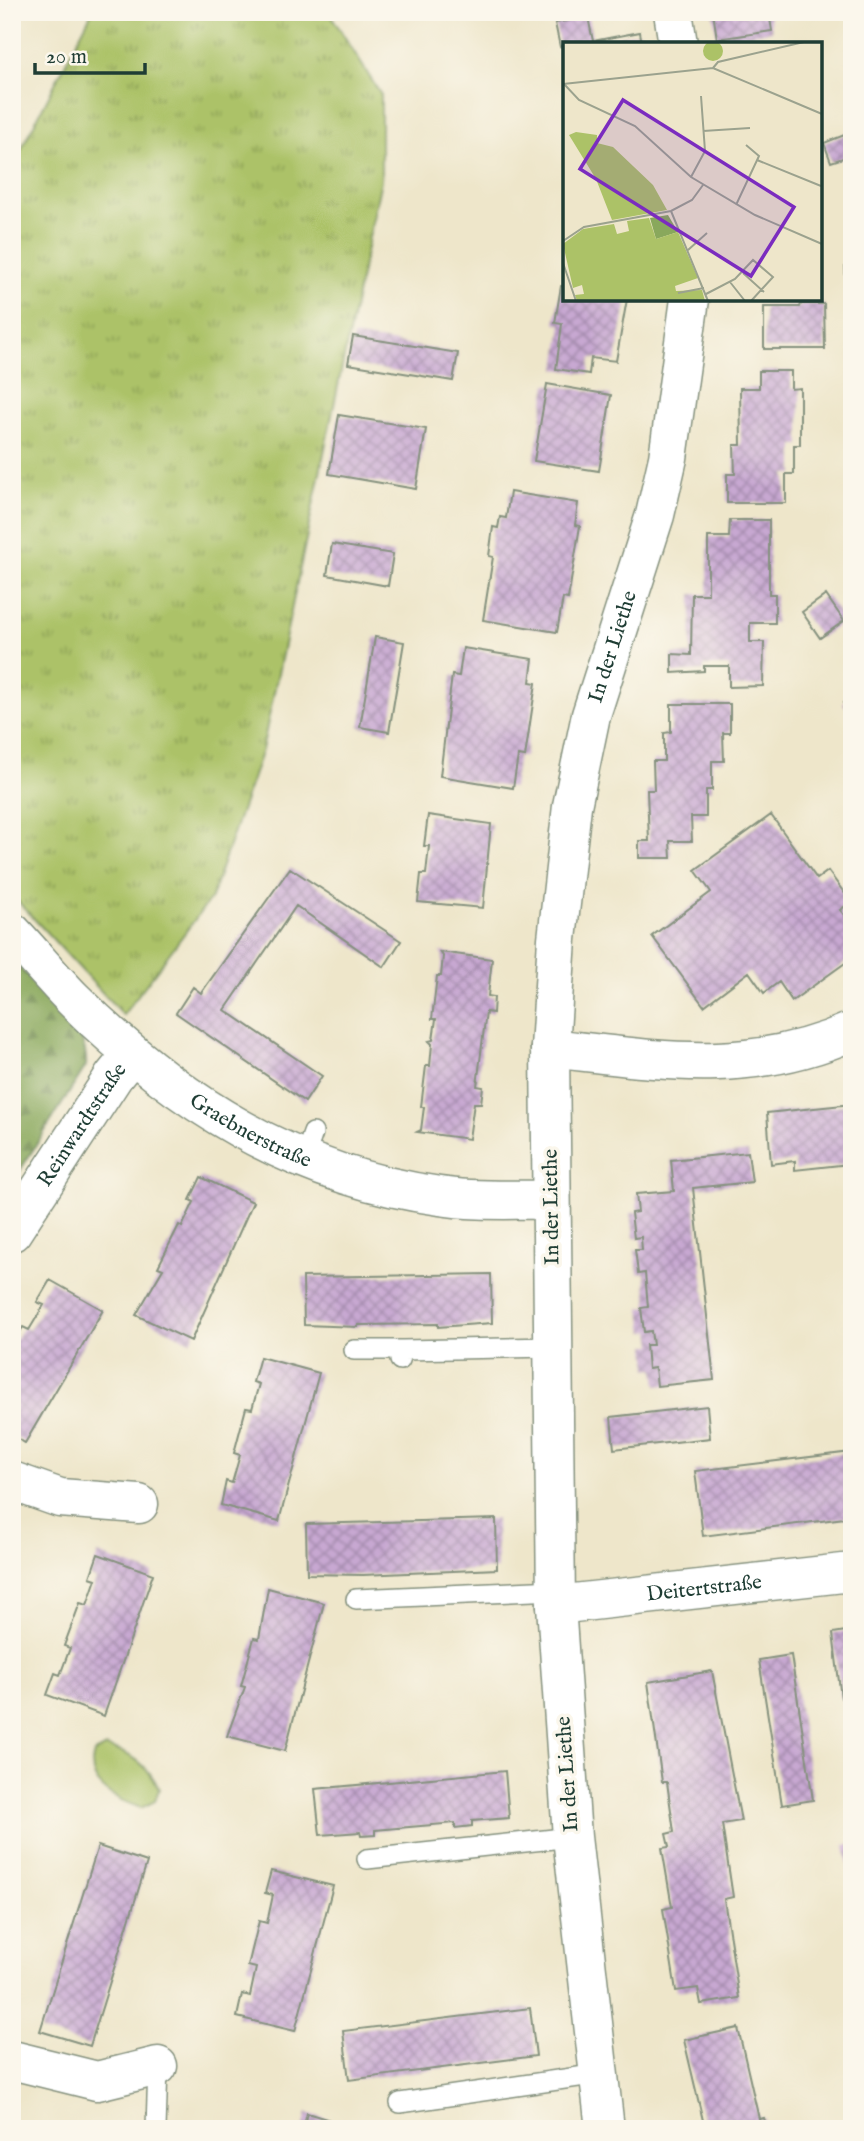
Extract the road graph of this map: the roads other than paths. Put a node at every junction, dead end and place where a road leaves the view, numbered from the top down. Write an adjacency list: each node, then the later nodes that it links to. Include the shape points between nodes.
1 (673, 12): 2 (street)
2 (678, 42)
3 (690, 301): 6 (street, In der Liethe, via 668,458 655,515 591,715 572,806)
4 (12, 932): 7 (street, Graebnerstraße, via 72,999)
5 (852, 1031): 6 (street, via 798,1050 739,1062 687,1063)
6 (550, 1048): 8 (street, In der Liethe)
7 (132, 1054): 8 (street, Graebnerstraße, via 236,1129 308,1147 354,1180 442,1197); 9 (street, Reinwardtstraße)
8 (551, 1200): 10 (street, In der Liethe)
9 (12, 1232)
10 (555, 1347): 11 (lane, via 402,1355); 15 (street, In der Liethe)
11 (354, 1350)
12 (12, 1481): 13 (street, via 60,1498)
13 (139, 1504)
14 (852, 1572): 15 (street, Deitertstraße, via 675,1594)
15 (556, 1598): 16 (lane, via 402,1603); 17 (street, In der Liethe)
16 (356, 1599)
17 (572, 1837): 18 (lane, via 417,1859); 21 (street, In der Liethe)
18 (367, 1859)
19 (12, 2060): 20 (street, via 97,2081)
20 (158, 2066): 23 (lane)
21 (598, 2074): 22 (lane, via 449,2103); 24 (street, In der Liethe)
22 (400, 2104)
23 (156, 2129)
24 (605, 2129)

